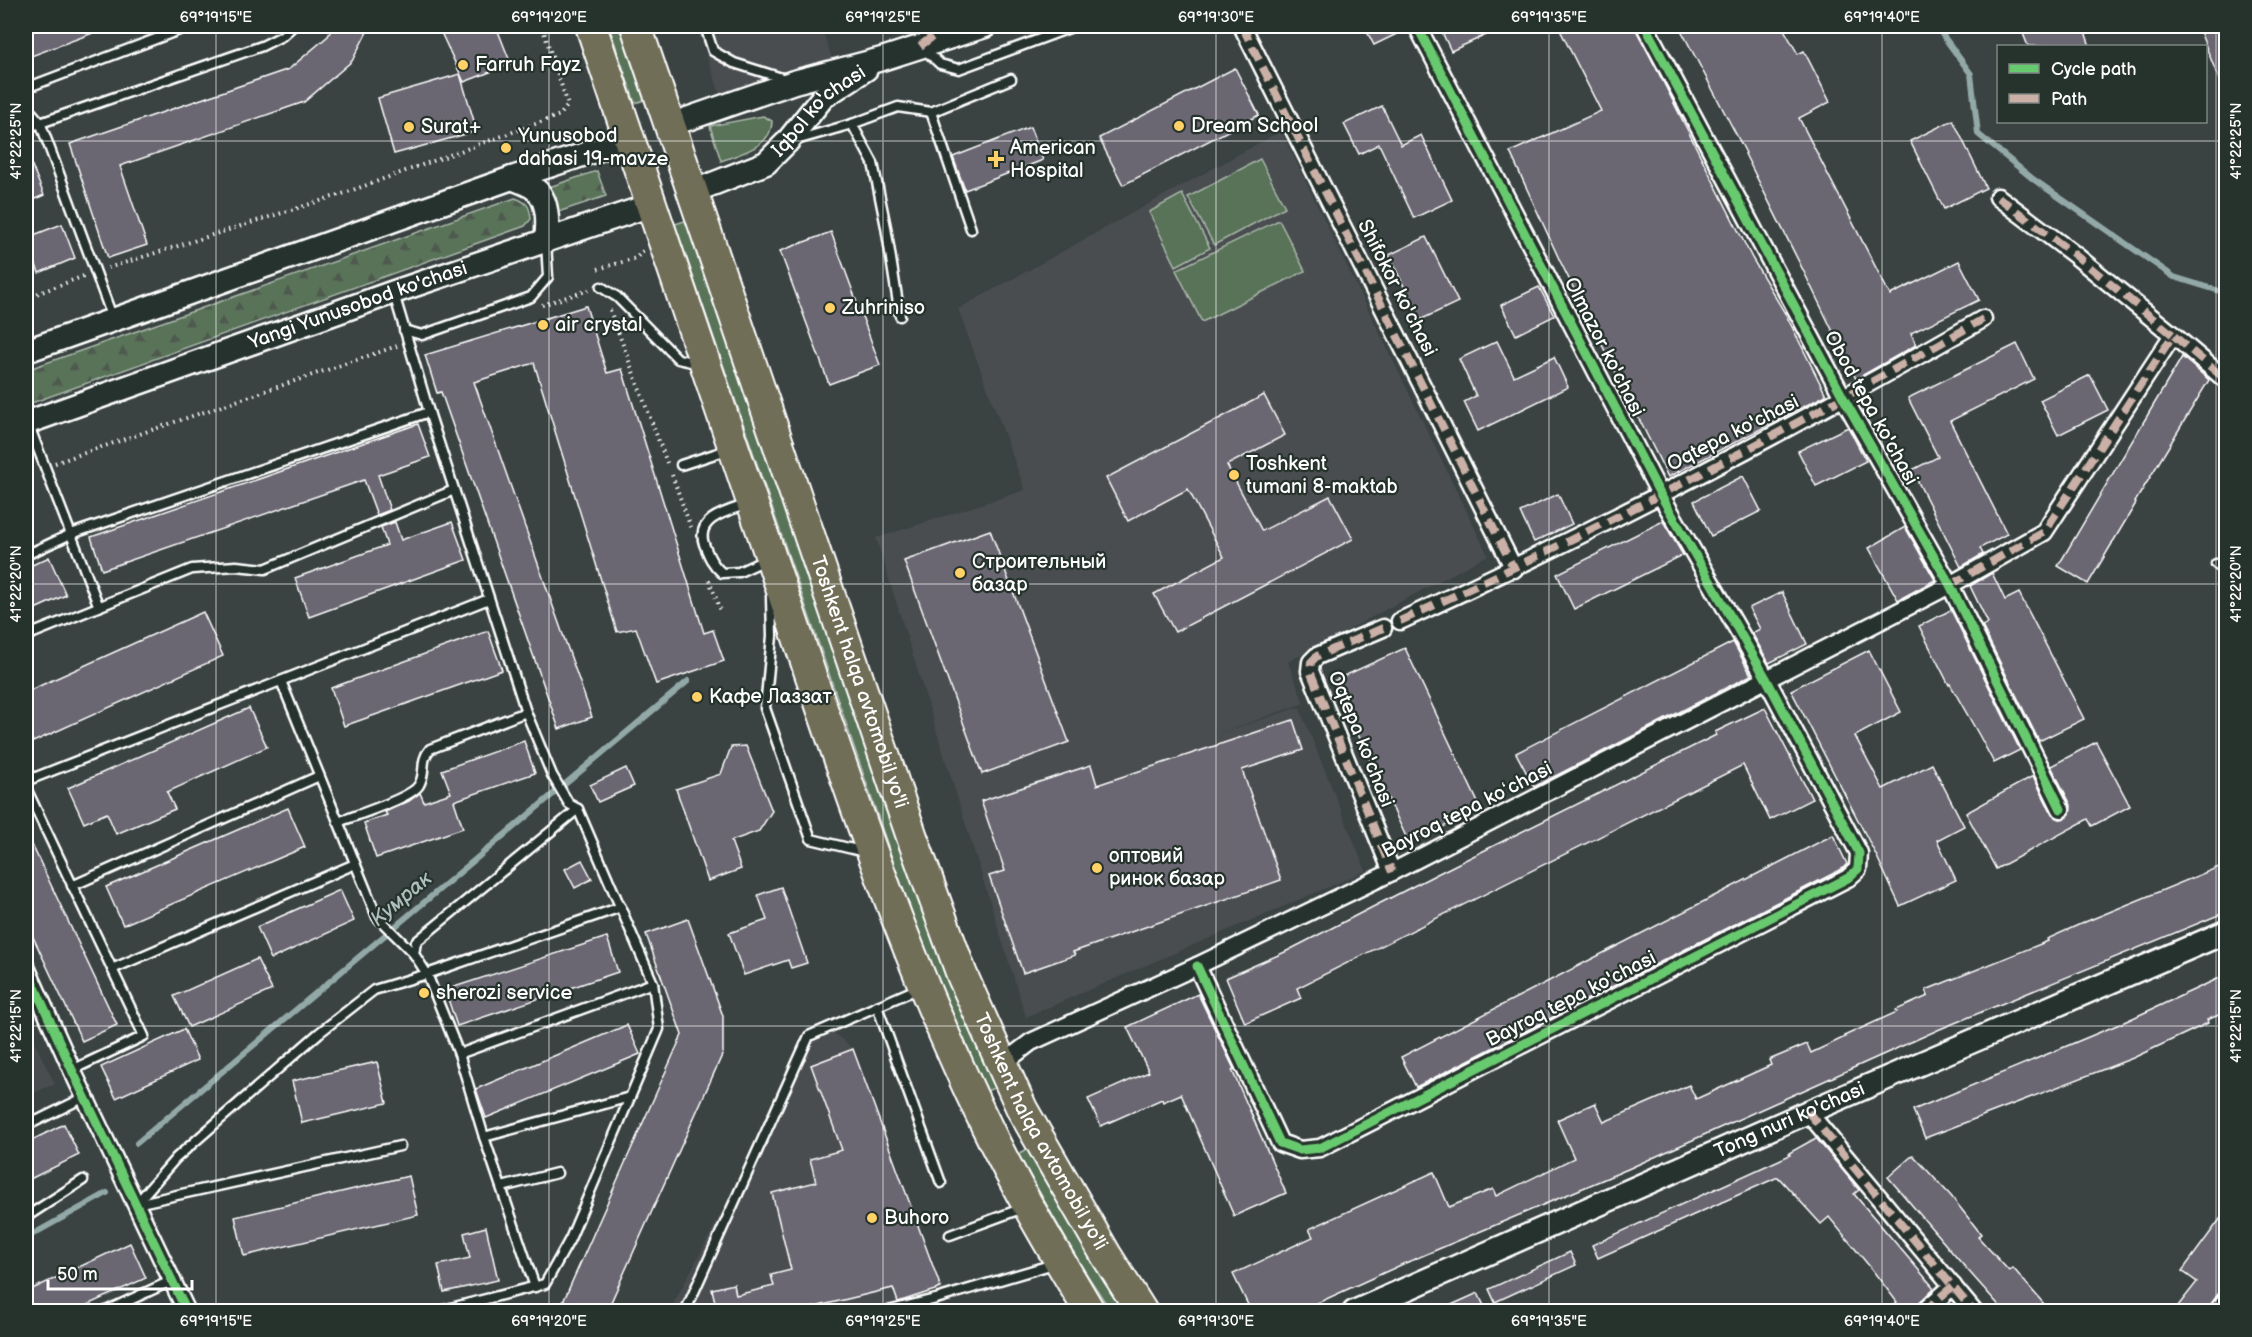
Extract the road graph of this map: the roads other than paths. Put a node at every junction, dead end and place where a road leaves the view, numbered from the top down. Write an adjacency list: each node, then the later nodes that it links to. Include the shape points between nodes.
1 (190, 26): 16 (lane)
2 (293, 26): 19 (lane, via 262,46)
3 (591, 26): 23 (highway, Toshkent halqa avtomobil yo'li)
4 (636, 26): 21 (highway, Toshkent halqa avtomobil yo'li)
5 (705, 26): 15 (lane, via 713,51 734,63)
6 (947, 26): 12 (street)
7 (985, 26): 12 (street, Iqbol ko'chasi)
8 (1075, 26): 12 (lane, via 958,69 940,64)
9 (1242, 26): 53 (street, Shifokor ko'chasi)
10 (1418, 26): 47 (street, Olmazor ko'chasi)
11 (1646, 26): 41 (street, Obod tepa ko'chasi)
12 (920, 46): 13 (street, Iqbol ko'chasi)
13 (882, 59): 15 (street, Iqbol ko'chasi); 24 (street, Iqbol ko'chasi, via 823,97)
14 (1011, 79): 18 (lane)
15 (794, 82): 21 (street, Iqbol ko'chasi)
16 (26, 88)
17 (26, 106): 19 (lane)
18 (931, 112): 20 (lane, via 898,106); 29 (lane)
19 (40, 122): 22 (lane); 34 (lane)
20 (852, 124): 24 (lane); 33 (lane, via 873,163)
21 (670, 125): 23 (highway); 26 (highway, Toshkent halqa avtomobil yo'li)
22 (26, 128)
23 (628, 140): 25 (street); 28 (highway, Toshkent halqa avtomobil yo'li)
24 (787, 142): 26 (street, Iqbol ko'chasi, via 766,163)
25 (512, 178): 30 (street, via 536,190 544,204 548,222); 34 (street)
26 (692, 192): 28 (highway, Yangi Yunusobod ko'chasi); 85 (highway, Toshkent halqa avtomobil yo'li, via 912,837 962,975)
27 (1998, 197): 37 (street)
28 (651, 205): 30 (street, Yangi Yunusobod ko'chasi); 39 (highway, Toshkent halqa avtomobil yo'li)
29 (971, 229)
30 (546, 241): 32 (street, Yangi Yunusobod ko'chasi); 36 (lane, via 548,277 531,297 422,335)
31 (601, 286): 39 (lane, via 617,297 678,359)
32 (394, 292): 36 (lane); 43 (street, Yangi Yunusobod ko'chasi)
33 (900, 316)
34 (114, 319): 38 (street)
35 (1983, 319): 41 (street, Oqtepa ko'chasi)
36 (404, 330): 42 (lane)
37 (2173, 335): 40 (street); 55 (street, Bayroq tepa koʻchasi, via 2044,532)
38 (26, 351)
39 (706, 365): 44 (highway, Toshkent halqa avtomobil yo'li)
40 (2226, 380)
41 (1844, 399): 47 (street, Oqtepa ko'chasi); 55 (street, Obod tepa ko'chasi)
42 (429, 412): 46 (lane); 49 (lane)
43 (27, 422): 49 (lane)
44 (734, 448): 45 (lane); 48 (highway, Toshkent halqa avtomobil yo'li)
45 (681, 465)
46 (454, 490): 56 (lane); 57 (lane, via 265,569 192,569)
47 (1660, 494): 53 (street, Oqtepa ko'chasi); 61 (street, Olmazor ko'chasi)
48 (751, 502): 51 (highway, Toshkent halqa avtomobil yo'li); 51 (lane, via 713,518 704,527 702,536 710,562 722,573 739,572)
49 (70, 534): 50 (lane); 57 (lane)
50 (26, 555)
51 (771, 558): 70 (highway, Toshkent halqa avtomobil yo'li); 70 (lane, via 772,636 765,708 811,838)
52 (2216, 564): 54 (lane)
53 (1514, 569): 58 (street, Oqtepa ko'chasi)
54 (2226, 572)
55 (1950, 585): 61 (street, Bayroq tepa koʻchasi); 68 (street, Obod tepa ko'chasi)
56 (489, 599): 62 (lane); 63 (lane)
57 (99, 607): 60 (lane)
58 (1400, 621)
59 (1383, 628): 72 (street, Oqtepa ko'chasi, via 1317,656 1310,671)
60 (26, 636)
61 (1767, 680): 72 (street, Bayroq tepa koʻchasi); 77 (street, Bayroq tepa ko'chasi, via 1859,853 1858,869 1848,878 1320,1148 1300,1150 1280,1143)
62 (281, 681): 64 (lane); 65 (lane)
63 (526, 712): 67 (lane, via 552,774 569,804); 69 (lane, via 430,749 424,756 419,786 405,796)
64 (319, 776): 69 (lane); 73 (lane)
65 (26, 782)
66 (26, 788): 73 (lane)
67 (578, 809): 74 (lane); 76 (lane, via 416,942)
68 (2061, 809)
69 (338, 822): 71 (lane)
70 (872, 853): 82 (highway, Toshkent halqa avtomobil yo'li)
71 (355, 864): 76 (lane, via 377,917); 79 (lane)
72 (1392, 872): 77 (street, Bayroq tepa koʻchasi)
73 (72, 886): 79 (lane)
74 (621, 907): 80 (lane); 81 (lane)
75 (2226, 932): 89 (street, Tong nuri ko'chasi)
76 (414, 954): 80 (lane)
77 (1197, 966): 85 (street, Bayroq tepa koʻchasi, via 1031,1042)
78 (26, 967): 86 (street)
79 (112, 969): 86 (lane, via 144,1036)
80 (427, 974): 84 (lane); 97 (lane, via 374,990 176,1158)
81 (653, 982): 84 (lane); 88 (lane, via 659,1029)
82 (925, 985): 83 (lane); 98 (highway, Toshkent halqa avtomobil yo'li, via 986,1126)
83 (877, 1006): 95 (lane); 109 (lane, via 809,1036)
84 (459, 1054): 91 (lane)
85 (1001, 1065): 112 (highway, Toshkent halqa avtomobil yo'li, via 1064,1183)
86 (72, 1070): 87 (street)
87 (85, 1097): 90 (lane); 97 (street)
88 (630, 1097): 91 (lane); 104 (lane, via 570,1239 545,1284)
89 (1808, 1112): 103 (street); 113 (street, Tong nuri ko'chasi)
90 (26, 1126)
91 (484, 1137): 96 (lane)
92 (400, 1146): 97 (lane)
93 (557, 1173): 96 (lane)
94 (83, 1180): 99 (lane)
95 (941, 1183)
96 (502, 1187): 104 (lane)
97 (136, 1204): 102 (street)
98 (1029, 1205): 100 (lane); 101 (highway, Toshkent halqa avtomobil yo'li)
99 (26, 1217)
100 (950, 1235)
101 (1060, 1262): 110 (lane); 111 (highway, Toshkent halqa avtomobil yo'li)
102 (172, 1280): 106 (lane); 107 (street)
103 (1953, 1286): 114 (street); 115 (street)
104 (535, 1287): 108 (lane)
105 (2226, 1300): 116 (street)
106 (104, 1311)
107 (187, 1311)
108 (435, 1311)
109 (685, 1311)
110 (884, 1311)
111 (1090, 1311)
112 (1142, 1311)
113 (1354, 1311)
114 (1923, 1311)
115 (1974, 1311)
116 (2217, 1311)

